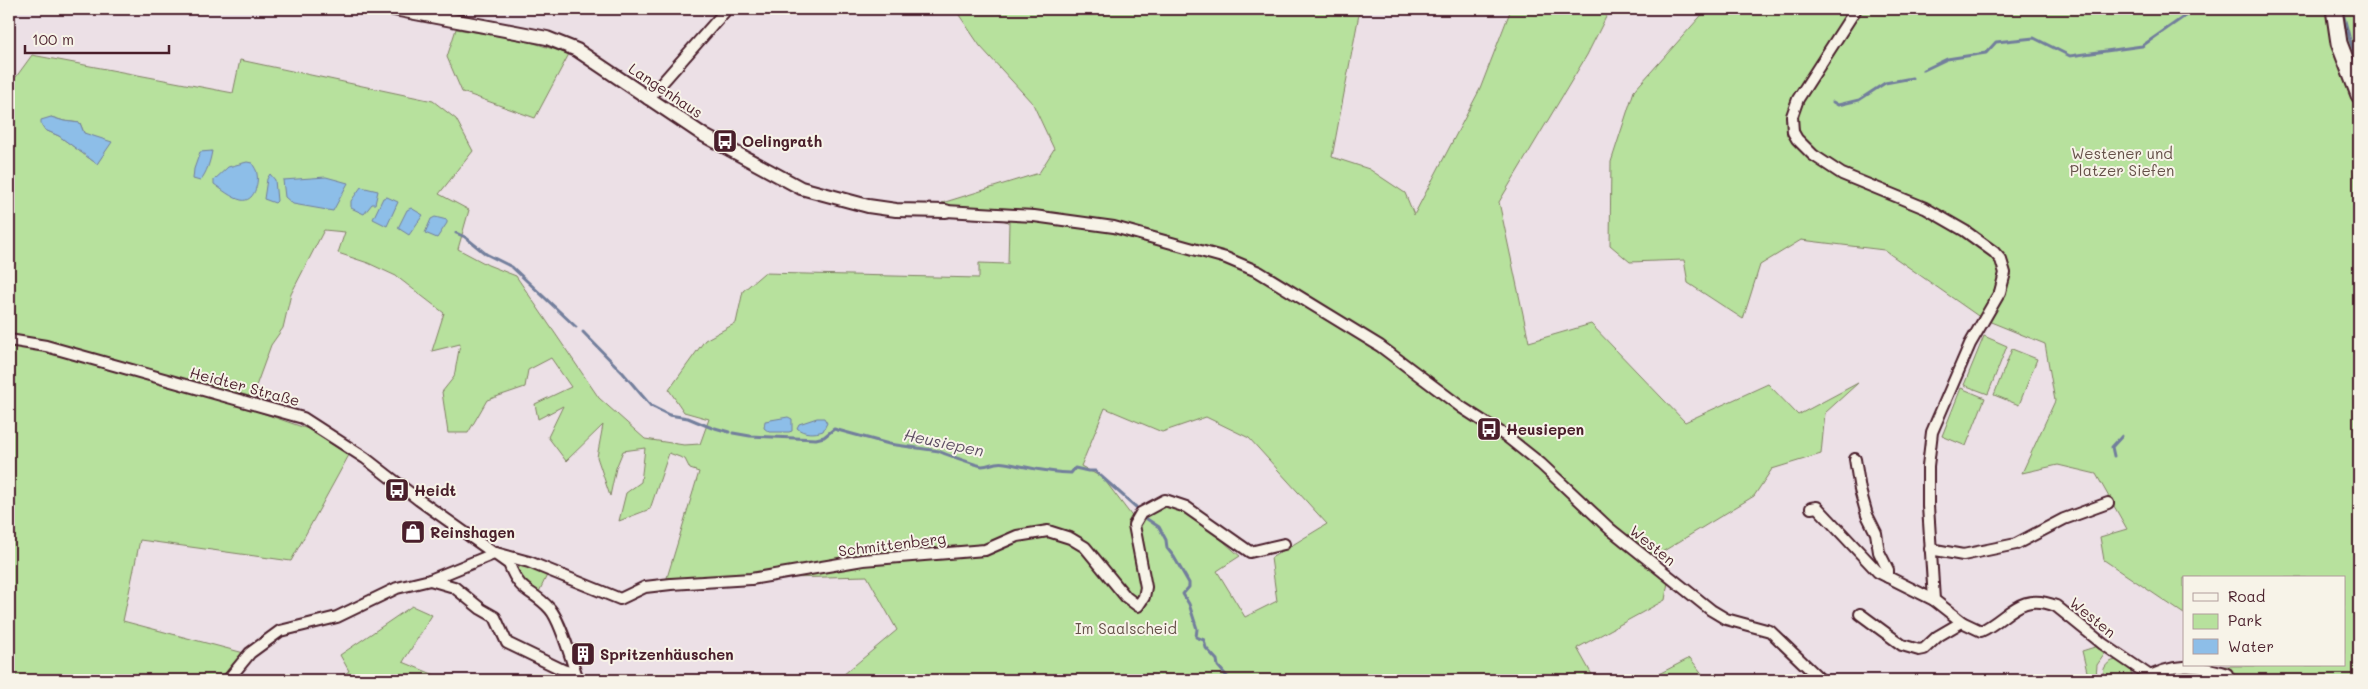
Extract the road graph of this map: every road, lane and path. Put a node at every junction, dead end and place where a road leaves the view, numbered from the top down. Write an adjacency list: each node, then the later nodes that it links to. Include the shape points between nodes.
1 (394, 9): 6 (street, Langenhaus, via 556,40 577,50)
2 (727, 9): 6 (street)
3 (1856, 9): 14 (street, via 1803,89 1794,108 1793,132 1804,148 1842,174 1926,208 1965,231 1994,252 2004,267 2005,280 1979,327 1932,432 1928,466)
4 (2334, 9): 5 (main road, via 2340,43)
5 (2359, 95)
6 (648, 99): 7 (street, Langenhaus, via 717,144 800,188 868,206)
7 (946, 211): 8 (street, Langenhaus)
8 (1034, 216): 26 (street, Westen, via 1114,227 1246,266 1281,283 1380,346 1519,446 1610,530 1711,610 1726,619 1770,631)
9 (9, 340): 15 (street, Heidter Straße, via 46,346 303,418 365,458)
10 (1855, 459): 16 (street, via 1862,498)
11 (2108, 503): 14 (street, via 2064,519 2016,544 1963,555)
12 (1812, 508): 16 (street, Westen, via 1817,507 1878,572)
13 (1284, 544): 15 (street, Schmittenberg, via 1250,552 1169,500 1152,506 1141,513 1134,525 1146,587 1138,606 1126,597 1085,547 1070,538 1048,532 1017,536 985,550 863,560 751,579 645,587 620,599 529,562)
14 (1930, 549): 18 (street)
15 (496, 554): 17 (street); 17 (street, via 509,564 525,591 552,612 576,674 507,643 495,617 454,587)
16 (1888, 578): 18 (street, Westen)
17 (430, 580): 25 (street, via 397,588 337,617 280,631 250,653)
18 (1934, 600): 20 (street, Westen)
19 (1860, 614): 20 (street, via 1902,645 1919,650)
20 (1962, 622): 24 (street, Westen, via 1981,631 2014,607 2031,602 2048,603)
21 (2189, 666): 24 (street, Westen)
22 (2197, 666): 23 (street, Westen)
23 (2227, 674)
24 (2146, 678)
25 (228, 680)
26 (1820, 680)

